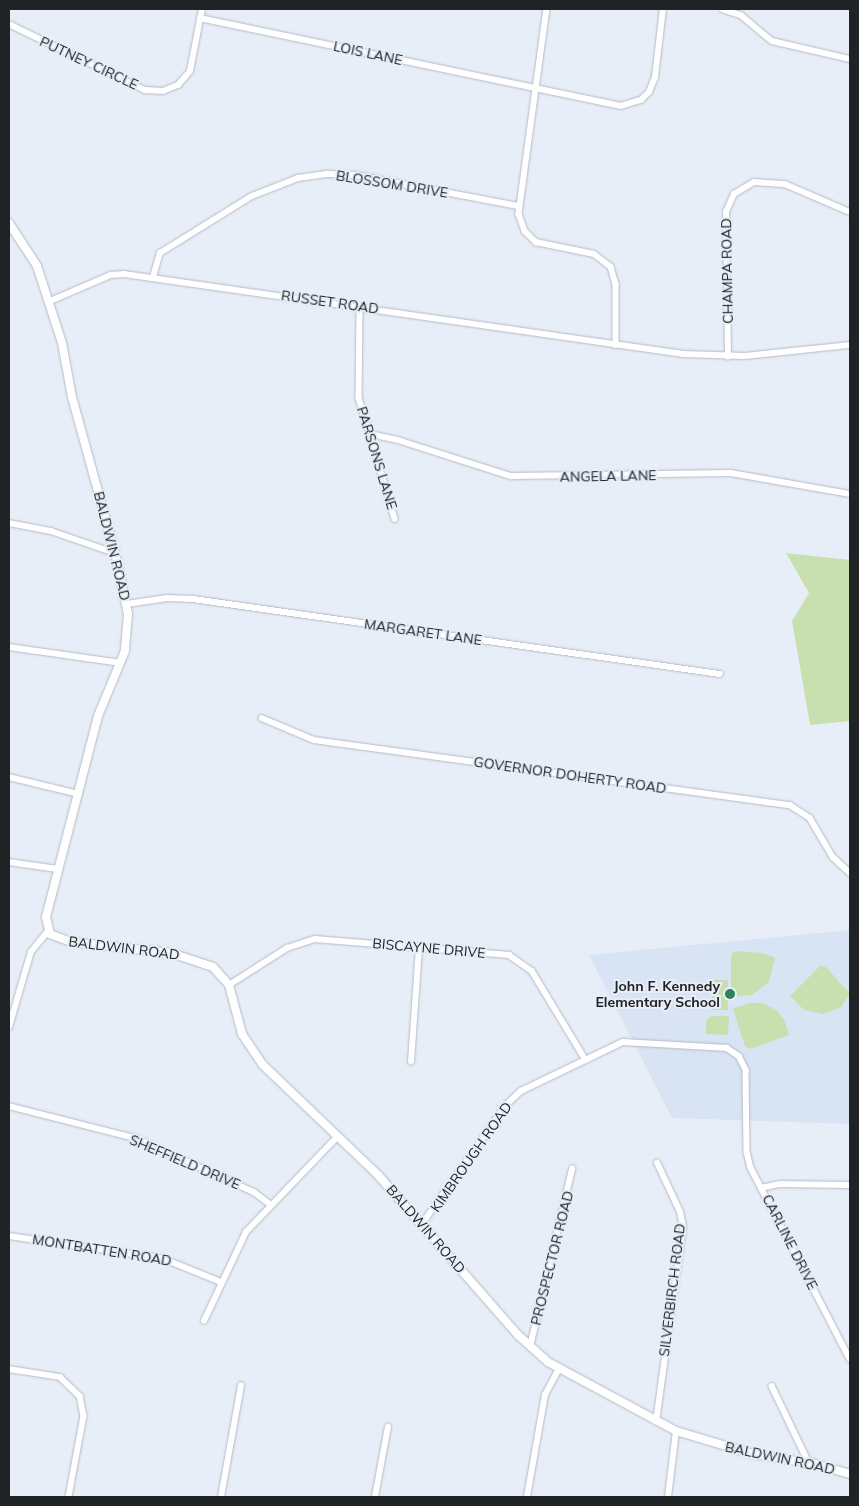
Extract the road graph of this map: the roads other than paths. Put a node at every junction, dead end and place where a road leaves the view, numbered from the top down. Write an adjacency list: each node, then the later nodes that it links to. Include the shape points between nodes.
1 (202, 9): 5 (street, PUTNEY CIRCLE)
2 (548, 9): 8 (street)
3 (663, 9): 8 (street, LOIS LANE, via 655,77 641,100 621,106)
4 (722, 9): 7 (street, via 741,15 777,43)
5 (200, 18): 6 (street, PUTNEY CIRCLE, via 187,77 171,89 157,91 145,90); 8 (street, LOIS LANE)
6 (9, 24)
7 (850, 59)
8 (536, 87): 9 (street)
9 (519, 206): 12 (street, BLOSSOM DRIVE, via 356,175 298,178 252,196 160,253); 15 (street, via 522,224 533,240 598,255 611,267 616,284)
10 (850, 212): 17 (street, CHAMPA ROAD, via 785,184 754,182 734,194 726,212)
11 (9, 222): 13 (street, BALDWIN ROAD, via 32,255)
12 (153, 277): 13 (street, RUSSET ROAD, via 111,275); 14 (street, RUSSET ROAD)
13 (48, 302): 22 (street, BALDWIN ROAD)
14 (360, 307): 15 (street, RUSSET ROAD); 18 (street, PARSONS LANE, via 359,398)
15 (616, 345): 17 (street, RUSSET ROAD)
16 (850, 345): 17 (street, RUSSET ROAD)
17 (728, 357)
18 (370, 434): 19 (street, ANGELA LANE, via 511,476 731,474); 20 (street, PARSONS LANE)
19 (850, 494)
20 (395, 519)
21 (9, 523): 22 (street, via 51,531)
22 (116, 553): 23 (street, BALDWIN ROAD)
23 (127, 604): 25 (street, BALDWIN ROAD, via 128,636); 26 (street, MARGARET LANE, via 167,598 193,599)
24 (9, 647): 25 (street)
25 (121, 663): 29 (street, BALDWIN ROAD, via 98,716)
26 (720, 674)
27 (262, 718): 32 (street, GOVERNOR DOHERTY ROAD, via 314,740 790,805 810,818 833,856)
28 (9, 777): 29 (street)
29 (79, 794): 31 (street, BALDWIN ROAD)
30 (9, 862): 31 (street)
31 (58, 869): 33 (street, BALDWIN ROAD, via 46,917)
32 (850, 873)
33 (48, 930): 35 (street, BALDWIN ROAD, via 56,938 71,942 158,950 195,959 213,967); 36 (street, via 31,952)
34 (419, 948): 35 (street, BISCAYNE DRIVE, via 325,939 305,941 287,948); 37 (street, BISCAYNE DRIVE, via 498,954 518,959 536,977); 38 (street)
35 (229, 985): 41 (street, BALDWIN ROAD, via 240,1028 250,1048)
36 (9, 1027)
37 (586, 1060): 40 (street, KIMBROUGH ROAD, via 624,1041 727,1048 739,1056 746,1070); 47 (street, KIMBROUGH ROAD, via 527,1088 510,1101)
38 (412, 1062)
39 (9, 1106): 46 (street, SHEFFIELD DRIVE, via 138,1140 254,1192)
40 (748, 1121): 45 (street, CARLINE DRIVE, via 747,1155)
41 (338, 1136): 46 (street); 47 (street, BALDWIN ROAD)
42 (657, 1163): 57 (street, SILVERBIRCH ROAD, via 680,1212 683,1227)
43 (572, 1168): 51 (street, PROSPECTOR ROAD)
44 (850, 1185): 45 (street, via 780,1184)
45 (761, 1188): 52 (street, CARLINE DRIVE)
46 (271, 1205): 49 (street, via 246,1232)
47 (422, 1224): 51 (street, BALDWIN ROAD)
48 (9, 1236): 49 (street, MONTBATTEN ROAD, via 162,1258)
49 (221, 1282): 50 (street)
50 (204, 1321)
51 (530, 1347): 54 (street, BALDWIN ROAD)
52 (850, 1359)
53 (9, 1369): 62 (street, via 60,1377 80,1396 84,1416)
54 (559, 1369): 57 (street, BALDWIN ROAD); 65 (street, via 546,1395)
55 (242, 1386): 63 (street)
56 (772, 1386): 60 (street)
57 (656, 1422): 59 (street, BALDWIN ROAD)
58 (388, 1427): 64 (street)
59 (676, 1431): 60 (street, BALDWIN ROAD, via 753,1454); 66 (street)
60 (809, 1463): 61 (street, BALDWIN ROAD)
61 (850, 1474)
62 (69, 1497)
63 (221, 1497)
64 (375, 1497)
65 (527, 1497)
66 (668, 1497)

